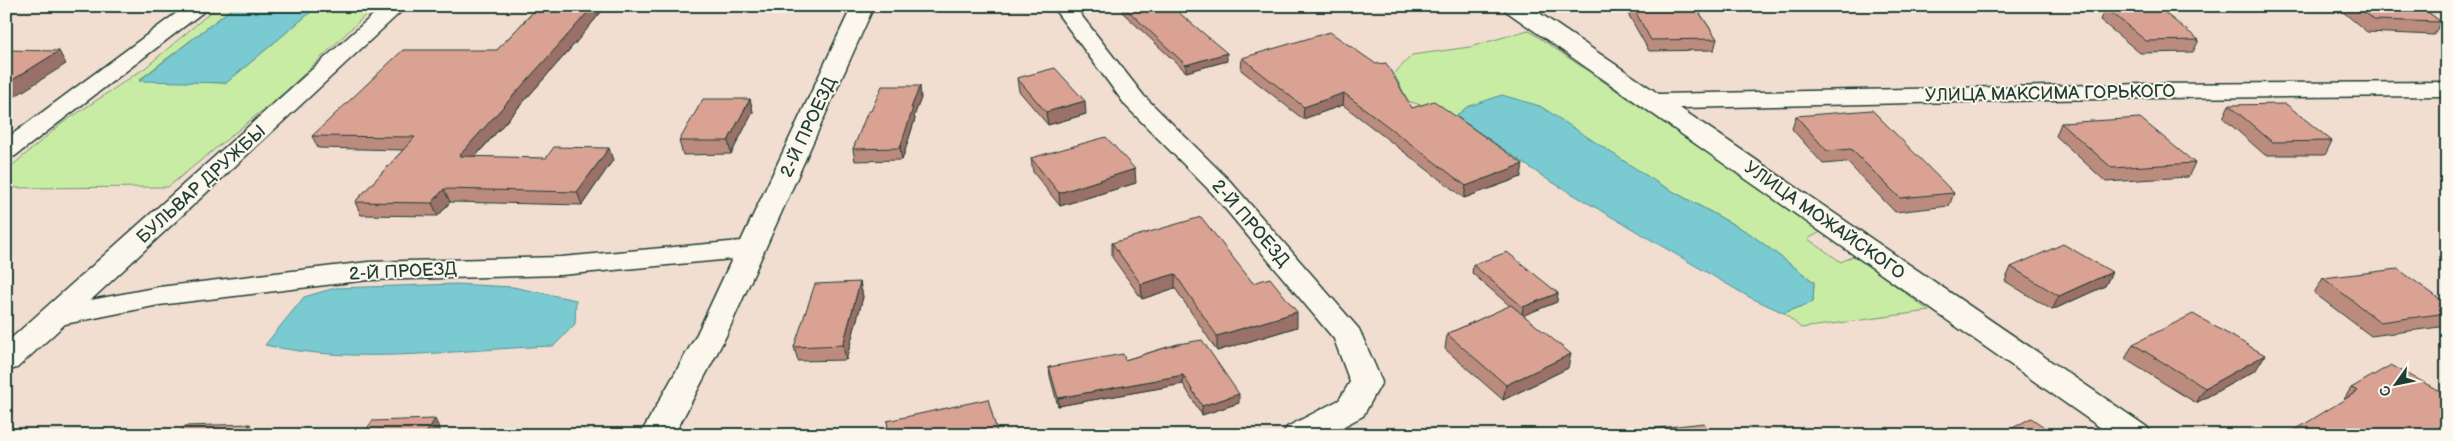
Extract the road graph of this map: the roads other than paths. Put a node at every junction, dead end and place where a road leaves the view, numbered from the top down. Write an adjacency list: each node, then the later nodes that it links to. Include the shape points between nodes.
1 (200, 6): 8 (street)
2 (396, 6): 10 (street, БУЛЬВАР ДРУЖБЫ)
3 (863, 6): 9 (street, 2-Й ПРОЕЗД)
4 (1063, 6): 13 (street, 2-Й ПРОЕЗД, via 1135,101 1221,186 1348,336 1366,382 1351,408)
5 (1514, 6): 7 (street, УЛИЦА МОЖАЙСКОГО)
6 (2447, 89): 7 (street, УЛИЦА МАКСИМА ГОРЬКОГО, via 2149,91)
7 (1654, 101): 14 (street, УЛИЦА МОЖАЙСКОГО)
8 (6, 151)
9 (752, 249): 10 (street, 2-Й ПРОЕЗД, via 561,266 368,271 159,296); 12 (street, 2-Й ПРОЕЗД, via 711,336)
10 (57, 316): 11 (street, БУЛЬВАР ДРУЖБЫ)
11 (6, 362)
12 (657, 435)
13 (1299, 435)
14 (2135, 435)

